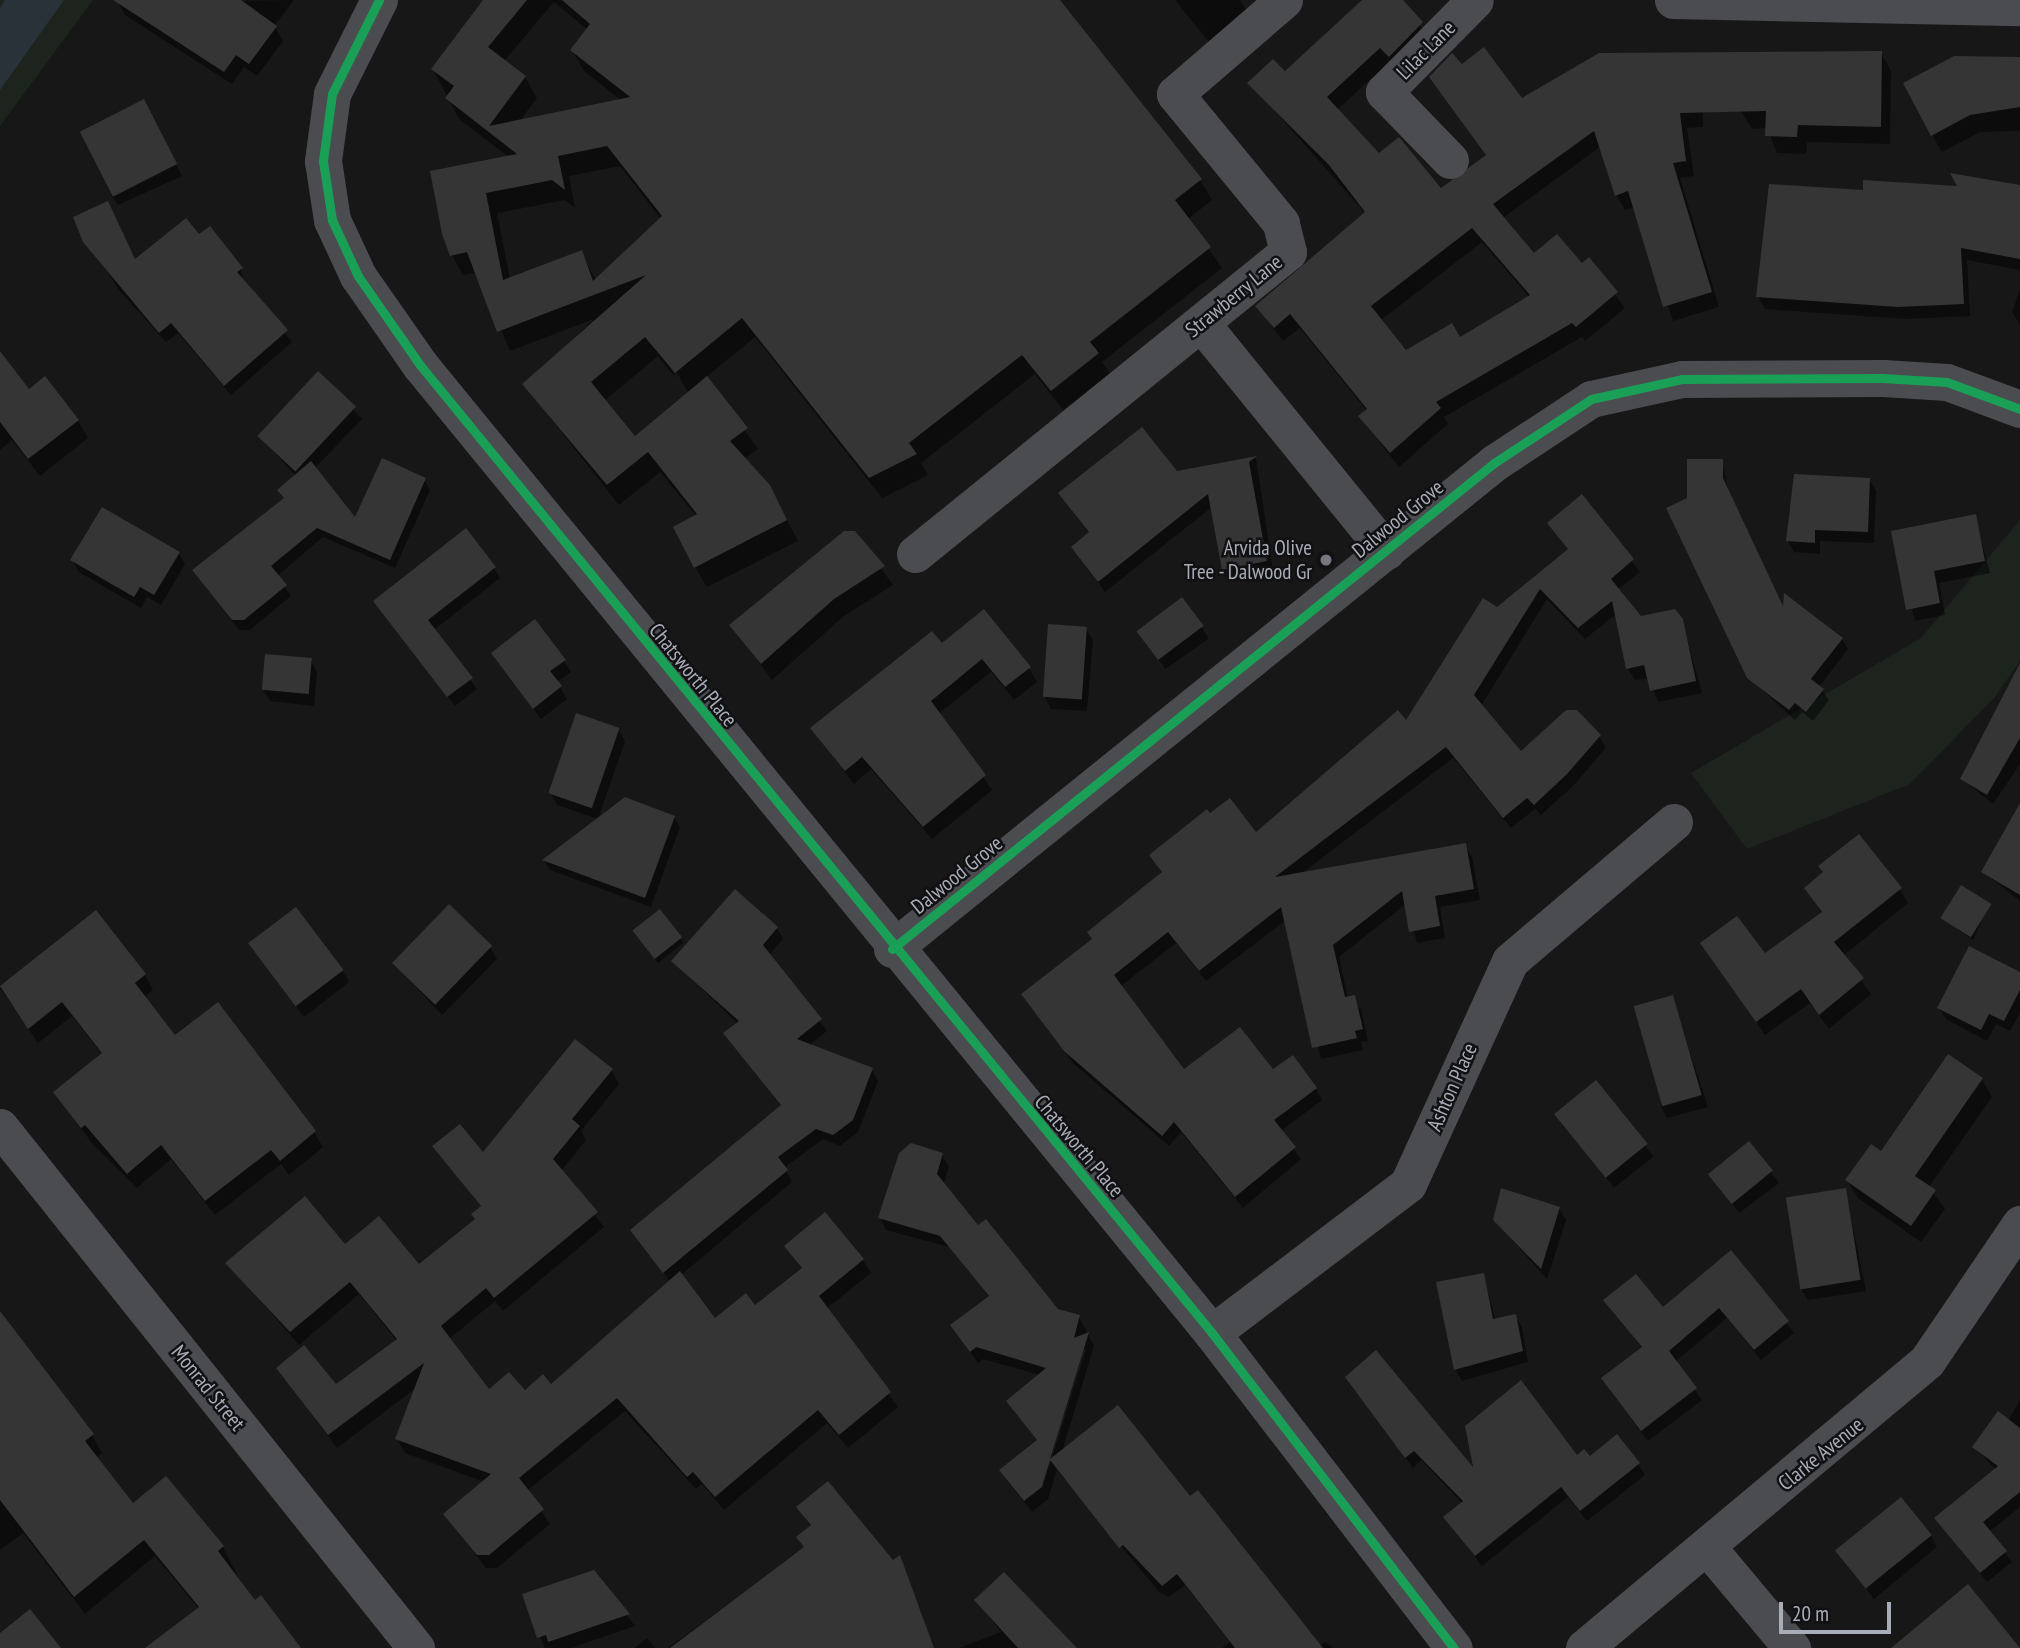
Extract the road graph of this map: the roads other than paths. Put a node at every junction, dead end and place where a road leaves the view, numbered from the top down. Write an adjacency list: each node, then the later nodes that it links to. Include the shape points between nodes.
1 (379, 0): 12 (street, Chatsworth Place, via 332,94 323,161 332,220 358,276 420,365)
2 (1284, 0): 7 (street, Strawberry Lane, via 1175,94 1281,223 1288,252)
3 (1475, 0): 6 (street, Lilac Lane, via 1384,93)
4 (1673, 0): 5 (street)
5 (2020, 7)
6 (1450, 160)
7 (1201, 323): 9 (street); 10 (street, Strawberry Lane)
8 (2020, 409): 9 (street, Dalwood Grove, via 1947,382 1682,379 1632,386 1591,399 1551,422)
9 (1386, 551): 12 (street, Dalwood Grove)
10 (915, 554)
11 (1674, 822): 15 (street, Ashton Place, via 1510,961 1408,1184)
12 (892, 948): 15 (street, Chatsworth Place)
13 (0, 1127): 17 (street, Monrad Street)
14 (2020, 1224): 16 (street, Clarke Avenue, via 1927,1361)
15 (1212, 1333): 18 (street, Chatsworth Place)
16 (1708, 1548): 19 (street, Clarke Avenue); 20 (street)
17 (416, 1648)
18 (1454, 1648)
19 (1584, 1648)
20 (1792, 1648)

